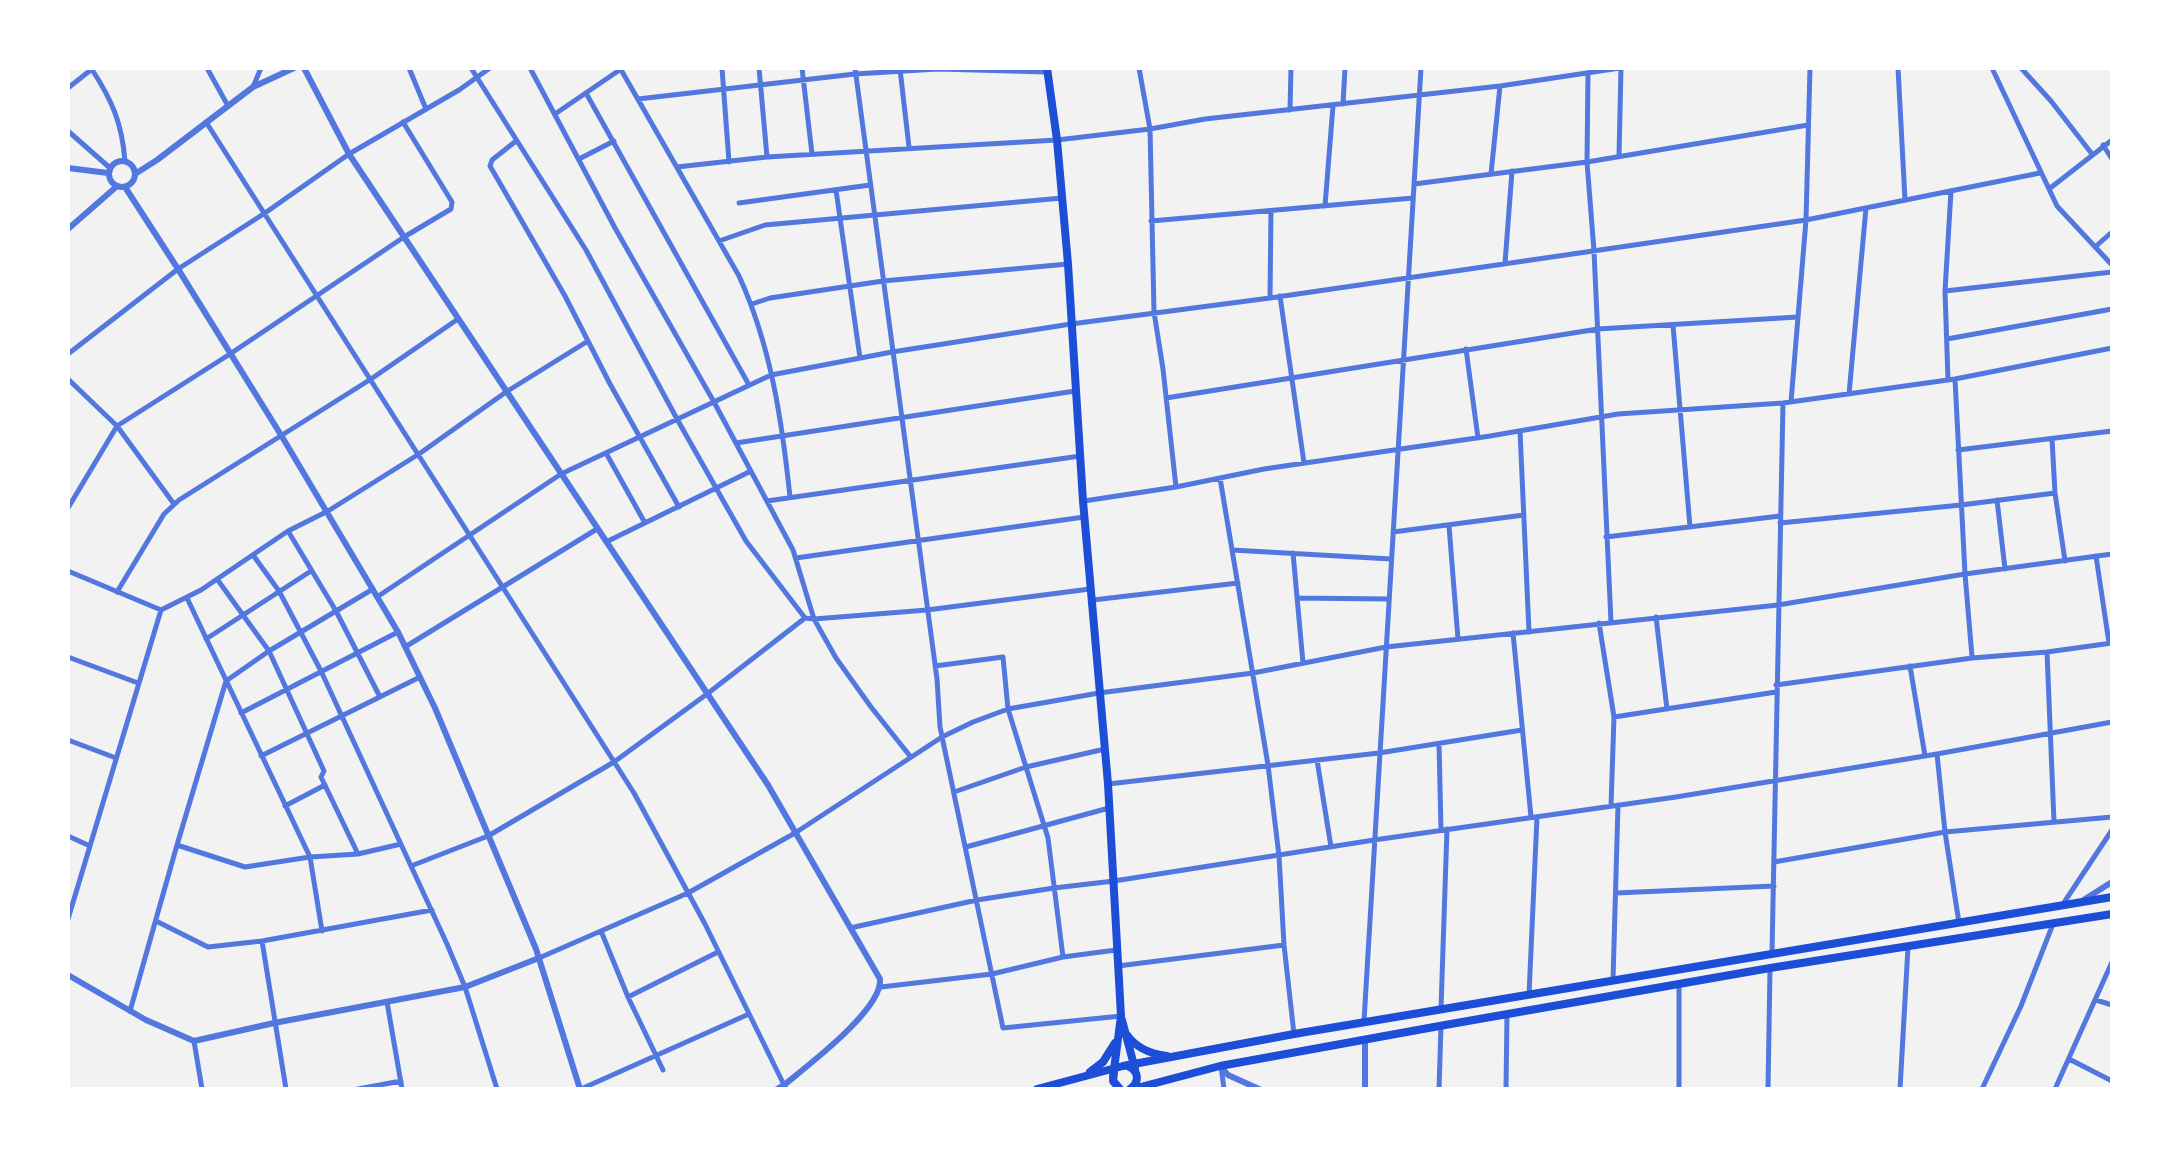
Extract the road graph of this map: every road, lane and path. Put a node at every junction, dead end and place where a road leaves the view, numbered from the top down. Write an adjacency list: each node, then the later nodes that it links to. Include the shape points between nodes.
1 (92, 68): 32 (street); 62 (street, via 117,114)
2 (207, 68): 38 (street)
3 (261, 68): 31 (street)
4 (294, 68): 31 (street)
5 (304, 68): 55 (street)
6 (409, 68): 40 (street)
7 (471, 68): 27 (street)
8 (490, 68): 27 (street)
9 (530, 68): 42 (street)
10 (722, 68): 33 (street)
11 (759, 68): 29 (street)
12 (802, 68): 28 (street)
13 (1139, 68): 46 (street)
14 (1291, 68): 41 (street)
15 (1345, 68): 37 (street)
16 (1421, 68): 35 (street)
17 (1620, 68): 26 (street); 58 (street)
18 (1810, 68): 45 (street)
19 (1898, 68): 81 (street)
20 (1992, 68): 69 (street)
21 (2021, 68): 57 (street)
22 (620, 69): 34 (street); 36 (street)
23 (900, 70): 24 (street); 25 (street); 53 (street)
24 (1048, 70): 48 (main road)
25 (855, 71): 28 (street); 54 (street)
26 (1592, 71): 30 (street); 64 (street)
27 (476, 78): 40 (street); 50 (street)
28 (803, 79): 29 (street); 56 (street)
29 (760, 84): 33 (street); 59 (street)
30 (1500, 86): 35 (street); 71 (street)
31 (253, 87): 38 (street)
32 (68, 88)
33 (722, 88): 36 (street); 63 (street)
34 (586, 93): 42 (street); 51 (street)
35 (1419, 96): 37 (street); 72 (street)
36 (638, 99): 65 (street)
37 (1343, 104): 39 (street)
38 (228, 106): 43 (street)
39 (1333, 106): 41 (street); 83 (street)
40 (426, 109): 44 (street)
41 (1290, 110): 46 (street)
42 (555, 114): 61 (street)
43 (206, 122): 70 (street); 86 (street)
44 (403, 122): 55 (street); 93 (street, via 452,202 446,213)
45 (1808, 125): 58 (street); 89 (street)
46 (1150, 129): 48 (street); 90 (street)
47 (68, 131): 67 (street)
48 (1057, 140): 53 (street); 79 (main road)
49 (2112, 140): 52 (street)
50 (516, 141): 118 (street, via 490,166); 142 (street, via 586,250)
51 (614, 141): 61 (street); 131 (street)
52 (2103, 145): 57 (street); 60 (street)
53 (909, 147): 54 (street)
54 (865, 151): 56 (street); 73 (street)
55 (349, 154): 86 (street); 93 (street)
56 (812, 154): 59 (street)
57 (2092, 154): 76 (street)
58 (1619, 156): 64 (street)
59 (767, 157): 63 (street)
60 (2112, 159)
61 (579, 160): 136 (street)
62 (125, 161): 67 (street); 70 (street)
63 (729, 162): 65 (street)
64 (1587, 162): 68 (street); 96 (street)
65 (677, 167): 94 (street)
66 (68, 168): 67 (street)
67 (109, 170): 74 (street)
68 (1512, 171): 71 (street); 97 (street)
69 (2040, 173): 76 (street); 78 (street)
70 (135, 174): 75 (street)
71 (1491, 174): 72 (street)
72 (1414, 184): 80 (street)
73 (870, 185): 77 (street); 87 (street)
74 (116, 187): 75 (street); 91 (street)
75 (125, 187): 100 (street)
76 (2049, 189): 95 (street, via 2057,206)
77 (836, 190): 82 (street); 88 (street)
78 (1951, 191): 81 (street); 105 (street)
79 (1062, 198): 87 (street); 98 (main road)
80 (1413, 198): 83 (street); 102 (street)
81 (1905, 200): 84 (street)
82 (739, 203)
83 (1325, 206): 85 (street)
84 (1866, 208): 89 (street); 134 (street)
85 (1271, 211): 90 (street); 108 (street)
86 (265, 213): 100 (street); 106 (street)
87 (874, 216): 88 (street); 103 (street)
88 (840, 219): 94 (street, via 765,225); 104 (street)
89 (1806, 220): 96 (street); 112 (street)
90 (1151, 221): 111 (street)
91 (68, 229)
92 (2112, 232): 95 (street)
93 (404, 237): 106 (street); 113 (street)
94 (719, 241): 109 (street)
95 (2095, 247): 99 (street)
96 (1594, 251): 97 (street); 116 (street)
97 (1505, 263): 102 (street)
98 (1068, 264): 103 (street); 114 (main road)
99 (2112, 265)
100 (178, 269): 122 (street); 123 (street)
101 (2112, 272): 105 (street)
102 (1408, 277): 107 (street); 125 (street)
103 (883, 281): 104 (street); 121 (street)
104 (850, 286): 109 (street); 124 (street)
105 (1945, 291): 117 (street)
106 (318, 296): 123 (street); 129 (street)
107 (1280, 296): 108 (street); 127 (street)
108 (1270, 298): 111 (street)
109 (752, 304): 126 (street)
110 (2112, 309): 117 (street)
111 (1154, 312): 114 (street); 135 (street)
112 (1798, 317): 115 (street); 137 (street)
113 (458, 319): 129 (street); 133 (street)
114 (1071, 324): 121 (street); 132 (main road)
115 (1673, 324): 116 (street); 139 (street)
116 (1598, 329): 120 (street); 141 (street)
117 (1947, 339): 130 (street)
118 (588, 341): 133 (street); 147 (street)
119 (2112, 348): 130 (street)
120 (1466, 349): 125 (street); 149 (street)
121 (892, 352): 124 (street); 140 (street)
122 (68, 354)
123 (230, 354): 143 (street); 146 (street)
124 (860, 358): 126 (street)
125 (1403, 359): 127 (street); 152 (street)
126 (771, 375): 131 (street); 148 (street)
127 (1291, 377): 135 (street); 157 (street)
128 (68, 379): 143 (street)
129 (371, 379): 146 (street); 155 (street)
130 (1952, 380): 134 (street); 153 (street)
131 (749, 385): 136 (street)
132 (1076, 391): 140 (street); 156 (main road)
133 (506, 392): 155 (street); 159 (street)
134 (1849, 394): 137 (street)
135 (1166, 398): 162 (street)
136 (714, 402): 142 (street); 151 (street)
137 (1791, 402): 138 (street)
138 (1783, 403): 139 (street); 176 (street)
139 (1680, 410): 141 (street); 179 (street)
140 (901, 417): 148 (street); 161 (street)
141 (1602, 417): 144 (street); 184 (street)
142 (677, 419): 147 (street); 163 (street)
143 (117, 426): 169 (street); 172 (street)
144 (1520, 431): 149 (street); 174 (street)
145 (2112, 431): 150 (street)
146 (281, 435): 169 (street); 173 (street)
147 (641, 436): 154 (street); 171 (street)
148 (783, 437): 151 (street); 165 (street)
149 (1478, 438): 152 (street)
150 (2052, 439): 153 (street); 164 (street)
151 (736, 443): 158 (street)
152 (1398, 450): 157 (street); 182 (street)
153 (1958, 450): 170 (street)
154 (606, 453): 159 (street); 177 (street)
155 (419, 454): 173 (street); 183 (street)
156 (1080, 456): 161 (street); 168 (main road)
157 (1304, 463): 160 (street)
158 (751, 471): 163 (street); 167 (street)
159 (561, 474): 180 (street); 183 (street)
160 (1220, 478): 162 (street); 187 (street)
161 (910, 479): 165 (street); 185 (street)
162 (1176, 487): 168 (street)
163 (717, 489): 171 (street); 217 (street, via 746,541)
164 (2055, 493): 166 (street); 194 (street)
165 (790, 497): 167 (street)
166 (1997, 500): 170 (street); 195 (street)
167 (767, 501): 192 (street)
168 (1083, 501): 175 (main road)
169 (174, 504): 205 (street)
170 (1961, 505): 176 (street); 198 (street)
171 (679, 507): 177 (street)
172 (68, 508)
173 (328, 511): 181 (street); 202 (street)
174 (1524, 515): 178 (street); 223 (street)
175 (1085, 517): 185 (street); 203 (main road)
176 (1780, 520): 179 (street); 211 (street)
177 (645, 523): 186 (street)
178 (1449, 526): 182 (street); 226 (street)
179 (1690, 527): 184 (street)
180 (597, 529): 186 (street); 201 (street)
181 (288, 531): 190 (street); 197 (street)
182 (1393, 532): 193 (street)
183 (470, 536): 201 (street); 206 (street)
184 (1606, 537): 219 (street)
185 (918, 539): 192 (street); 213 (street)
186 (606, 542): 247 (street)
187 (1232, 550): 188 (street); 200 (street)
188 (1293, 553): 193 (street); 208 (street)
189 (2112, 554): 191 (street)
190 (253, 555): 199 (street); 204 (street)
191 (2096, 556): 194 (street); 227 (street)
192 (796, 558): 218 (street)
193 (1391, 559): 209 (street)
194 (2065, 561): 195 (street)
195 (2005, 569): 198 (street)
196 (68, 571): 205 (street)
197 (311, 571): 204 (street); 214 (street)
198 (1965, 574): 211 (street); 234 (street)
199 (217, 579): 207 (street); 215 (street)
200 (1238, 583): 210 (street); 239 (street)
201 (504, 587): 228 (street); 269 (street)
202 (373, 589): 206 (street); 214 (street)
203 (1091, 589): 210 (main road); 213 (street)
204 (279, 591): 215 (street); 221 (street)
205 (117, 592): 212 (street)
206 (377, 597): 222 (street)
207 (187, 598): 212 (street); 225 (street)
208 (1297, 598): 209 (street); 235 (street)
209 (1389, 599): 229 (street)
210 (1092, 600): 246 (main road)
211 (1778, 605): 216 (street); 243 (street)
212 (161, 610): 242 (street)
213 (927, 610): 218 (street); 236 (street)
214 (336, 611): 221 (street); 232 (street)
215 (243, 614): 225 (street); 230 (street)
216 (1656, 617): 219 (street); 250 (street)
217 (805, 618): 218 (street); 247 (street)
218 (814, 619): 265 (street, via 845,671)
219 (1611, 622): 220 (street)
220 (1599, 623): 223 (street); 253 (street)
221 (301, 632): 230 (street); 238 (street)
222 (398, 632): 228 (street); 232 (street)
223 (1529, 632): 224 (street)
224 (1513, 633): 226 (street); 255 (street)
225 (206, 639): 241 (street)
226 (1458, 639): 229 (street)
227 (2110, 643): 231 (street)
228 (405, 647): 240 (street)
229 (1386, 647): 235 (street); 262 (street)
230 (269, 651): 241 (street); 244 (street)
231 (2047, 652): 234 (street); 257 (street)
232 (356, 653): 238 (street); 248 (street)
233 (68, 657): 242 (street)
234 (1972, 658): 237 (street)
235 (1303, 663): 239 (street)
236 (935, 666): 249 (street, via 1003,657); 258 (street)
237 (1910, 666): 243 (street); 266 (street)
238 (321, 671): 244 (street); 252 (street)
239 (1253, 673): 246 (street); 270 (street)
240 (420, 677): 248 (street); 288 (street)
241 (226, 681): 251 (street); 291 (street)
242 (139, 683): 267 (street)
243 (1776, 685): 245 (street)
244 (287, 689): 251 (street); 256 (street)
245 (1776, 692): 250 (street); 272 (street)
246 (1099, 693): 249 (street); 261 (main road)
247 (707, 694): 269 (street); 286 (street)
248 (380, 697): 252 (street)
249 (1008, 709): 258 (street); 271 (street)
250 (1667, 709): 253 (street)
251 (241, 713): 264 (street)
252 (342, 716): 256 (street); 290 (street)
253 (1614, 717): 277 (street)
254 (2112, 722): 257 (street)
255 (1522, 730): 260 (street); 279 (street)
256 (307, 733): 264 (street); 274 (street)
257 (2051, 733): 263 (street); 281 (street)
258 (942, 737): 265 (street); 275 (street)
259 (68, 740): 267 (street)
260 (1439, 744): 262 (street); 283 (street)
261 (1105, 749): 271 (street); 273 (main road)
262 (1379, 753): 268 (street); 289 (street)
263 (1937, 754): 266 (street); 285 (street)
264 (261, 756): 276 (street)
265 (910, 756): 286 (street)
266 (1925, 756): 272 (street)
267 (116, 758): 292 (street)
268 (1317, 760): 270 (street); 294 (street)
269 (614, 762): 288 (street); 304 (street)
270 (1268, 765): 273 (street); 296 (street)
271 (1026, 767): 275 (street); 282 (street)
272 (1774, 781): 277 (street); 298 (street)
273 (1108, 784): 278 (main road)
274 (325, 785): 276 (street); 295 (street)
275 (954, 792): 293 (street)
276 (285, 806): 297 (street)
277 (1615, 806): 279 (street); 305 (street)
278 (1109, 808): 282 (street); 300 (main road)
279 (1534, 817): 283 (street); 336 (street)
280 (2112, 817): 281 (street)
281 (2054, 822): 285 (street)
282 (1044, 825): 293 (street); 303 (street)
283 (1444, 830): 289 (street); 341 (street)
284 (2112, 830): 309 (street)
285 (1945, 832): 298 (street); 314 (street)
286 (795, 833): 304 (street); 316 (street)
287 (68, 836): 292 (street)
288 (488, 836): 299 (street); 326 (street)
289 (1374, 840): 294 (street); 346 (street)
290 (401, 844): 295 (street); 299 (street)
291 (177, 845): 297 (street, via 245,867); 313 (street)
292 (90, 846): 312 (street)
293 (966, 847): 307 (street)
294 (1331, 847): 296 (street)
295 (358, 854): 297 (street)
296 (1279, 856): 300 (street); 320 (street)
297 (310, 857): 317 (street)
298 (1774, 862): 302 (street)
299 (411, 866): 310 (street)
300 (1114, 881): 303 (street); 322 (main road)
301 (2112, 882): 308 (street)
302 (1774, 886): 305 (street); 324 (street)
303 (1054, 888): 307 (street); 325 (street)
304 (688, 893): 318 (street); 323 (street)
305 (1616, 893): 332 (street)
306 (2112, 897): 308 (main road)
307 (977, 900): 316 (street); 330 (street)
308 (2082, 901): 309 (main road)
309 (2063, 904): 314 (main road)
310 (432, 910): 317 (street); 334 (street)
311 (2112, 914): 315 (main road)
312 (68, 919)
313 (156, 921): 319 (street, via 208,947); 342 (street)
314 (1959, 923): 324 (main road)
315 (2054, 923): 321 (main road); 381 (street)
316 (850, 928): 335 (street)
317 (322, 931): 319 (street)
318 (601, 931): 326 (street); 337 (street)
319 (262, 941): 347 (street)
320 (1284, 945): 328 (street); 350 (street)
321 (1908, 947): 329 (main road); 380 (street)
322 (1118, 949): 325 (street); 328 (main road)
323 (718, 952): 337 (street); 343 (street)
324 (1772, 953): 332 (main road)
325 (1063, 957): 330 (street)
326 (539, 958): 334 (street); 370 (street)
327 (2112, 962): 338 (street)
328 (1118, 966): 345 (main road)
329 (1770, 968): 333 (main road); 379 (street)
330 (992, 974): 335 (street); 345 (street, via 1003,1028)
331 (68, 975): 342 (street)
332 (1613, 980): 336 (main road)
333 (1679, 984): 344 (main road); 378 (street)
334 (465, 987): 339 (street); 369 (street)
335 (881, 987): 364 (street, via 870,1007)
336 (1529, 995): 341 (main road)
337 (628, 997): 353 (street)
338 (2096, 1000): 340 (street); 355 (street)
339 (387, 1002): 347 (street); 361 (street)
340 (2112, 1005)
341 (1441, 1009): 346 (main road)
342 (130, 1011): 352 (street)
343 (749, 1014): 353 (street); 364 (street)
344 (1507, 1014): 348 (main road); 377 (street)
345 (1121, 1016): 349 (main road)
346 (1364, 1022): 350 (main road)
347 (274, 1023): 352 (street); 366 (street)
348 (1441, 1025): 351 (main road); 376 (street)
349 (1122, 1032): 354 (main road, via 1147,1052); 358 (main road, via 1103,1062); 359 (main road); 363 (main road)
350 (1294, 1034): 354 (main road)
351 (1365, 1039): 356 (main road); 375 (street)
352 (194, 1041): 365 (street)
353 (656, 1056): 357 (street); 370 (street)
354 (1175, 1058): 363 (main road)
355 (2069, 1059): 362 (street); 382 (street)
356 (1220, 1066): 360 (main road); 373 (street); 374 (street)
357 (663, 1070)
358 (1081, 1078): 359 (main road); 371 (main road)
359 (1116, 1078): 363 (main road, via 1131,1067)
360 (1165, 1079): 363 (main road); 372 (main road)
361 (401, 1081): 367 (street); 368 (street)
362 (2112, 1081)
363 (1135, 1082)
364 (782, 1088)
365 (202, 1089)
366 (286, 1089)
367 (358, 1089)
368 (402, 1089)
369 (497, 1089)
370 (580, 1089)
371 (1037, 1089)
372 (1149, 1089)
373 (1224, 1089)
374 (1259, 1089)
375 (1365, 1089)
376 (1439, 1089)
377 (1506, 1089)
378 (1679, 1089)
379 (1768, 1089)
380 (1900, 1089)
381 (1982, 1089)
382 (2055, 1089)

